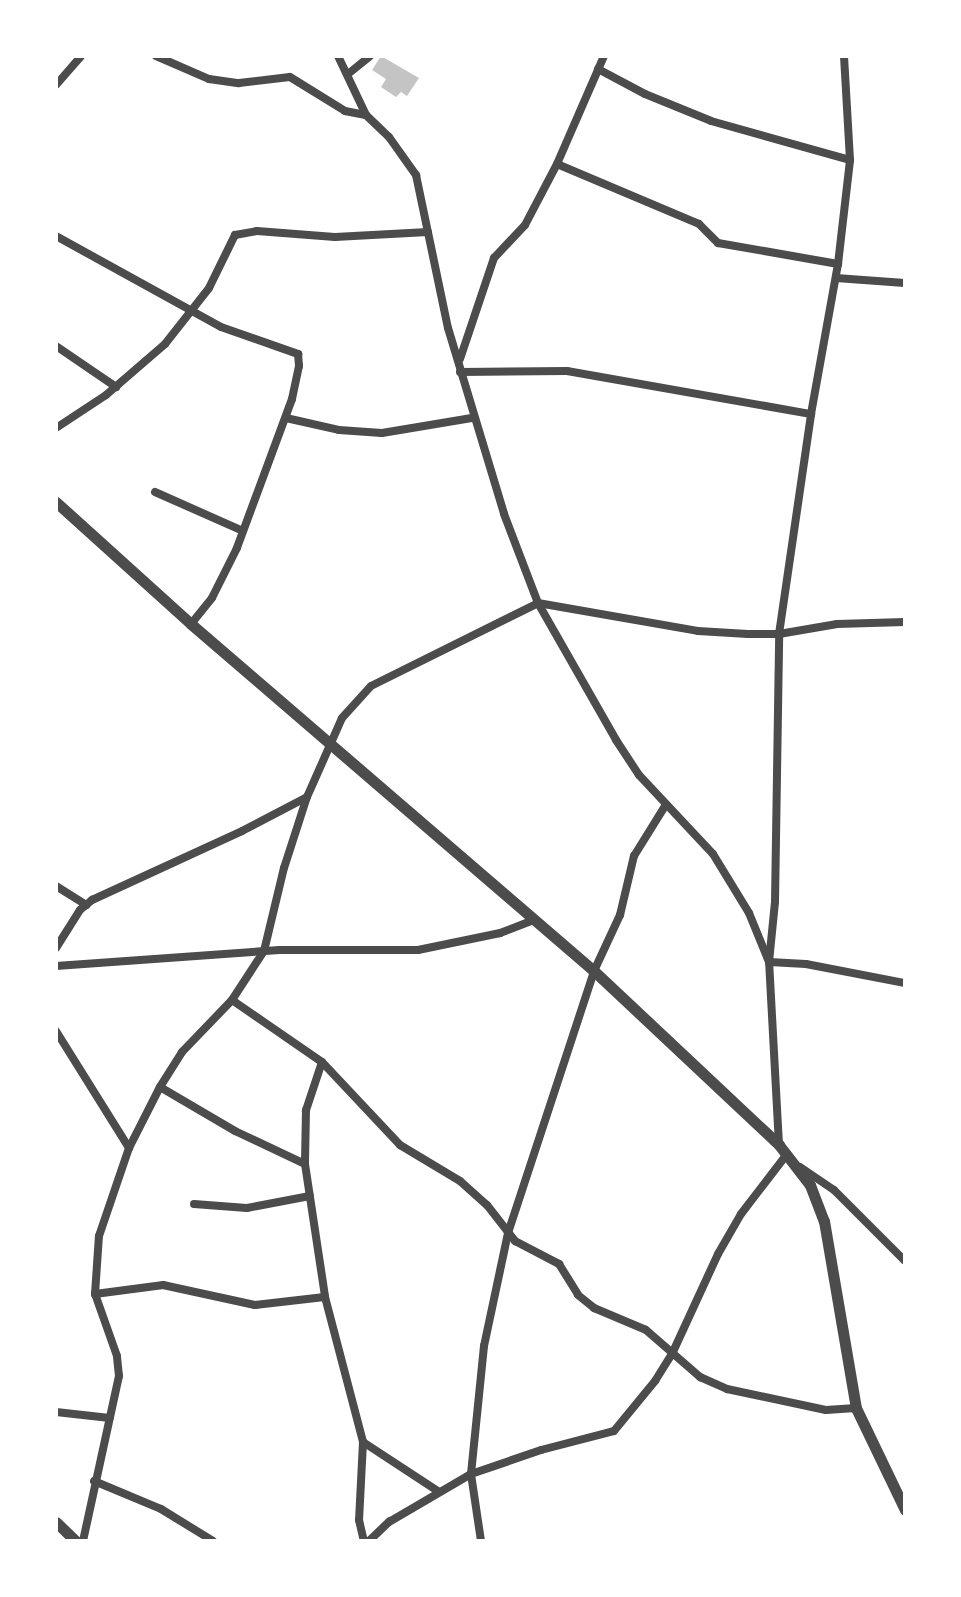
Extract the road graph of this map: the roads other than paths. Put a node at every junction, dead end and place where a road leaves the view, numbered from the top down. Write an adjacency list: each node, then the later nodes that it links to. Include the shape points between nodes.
1 (81, 56): 9 (street)
2 (156, 56): 10 (street, via 209,79 239,83 290,77 345,111)
3 (338, 56): 8 (street)
4 (370, 56): 8 (street)
5 (604, 56): 7 (street)
6 (844, 56): 11 (street)
7 (598, 69): 11 (street, via 711,121); 12 (street)
8 (348, 74): 10 (street)
9 (56, 85)
10 (366, 115): 13 (street, via 416,175)
11 (850, 160): 15 (street)
12 (557, 164): 15 (street, via 699,224 718,243); 20 (street, via 525,225 494,258)
13 (428, 232): 18 (street, via 235,235); 20 (street, via 448,328)
14 (56, 236): 18 (street)
15 (838, 264): 16 (street)
16 (836, 278): 17 (street); 23 (street)
17 (905, 283)
18 (191, 313): 22 (street); 24 (street, via 298,354 298,376)
19 (56, 346): 22 (street)
20 (460, 359): 21 (street)
21 (460, 372): 23 (street, via 567,371); 25 (street)
22 (116, 387): 26 (street)
23 (811, 414): 33 (street)
24 (286, 418): 25 (street, via 382,433); 29 (street)
25 (472, 418): 30 (street)
26 (56, 428)
27 (155, 492): 29 (street)
28 (56, 502): 32 (street)
29 (243, 531): 32 (street, via 219,586)
30 (538, 603): 33 (street, via 698,631); 34 (street, via 371,686 349,708); 36 (street, via 616,740)
31 (905, 622): 33 (street, via 837,624)
32 (191, 624): 34 (street)
33 (779, 634): 42 (street, via 775,902)
34 (329, 742): 35 (street); 39 (street)
35 (307, 797): 38 (street); 41 (street)
36 (665, 806): 42 (street, via 713,854 749,913); 44 (street, via 634,856 620,915)
37 (56, 886): 38 (street)
38 (87, 905): 40 (street)
39 (532, 921): 41 (street, via 418,950); 44 (street)
40 (56, 948)
41 (264, 951): 43 (street); 46 (street)
42 (769, 962): 45 (street); 51 (street)
43 (56, 966)
44 (594, 971): 51 (street); 56 (street)
45 (905, 983)
46 (232, 1000): 48 (street); 49 (street, via 182,1052)
47 (56, 1031): 50 (street)
48 (322, 1062): 52 (street, via 306,1110); 56 (street, via 400,1145 460,1181)
49 (160, 1087): 50 (street); 52 (street)
50 (129, 1148): 58 (street, via 99,1236)
51 (783, 1149): 53 (street); 60 (street, via 718,1254)
52 (305, 1164): 54 (street)
53 (796, 1165): 57 (street, via 834,1190); 61 (street, via 824,1221)
54 (310, 1196): 55 (street, via 247,1208); 59 (street)
55 (194, 1204)
56 (508, 1233): 60 (street, via 564,1268 585,1302 646,1330); 65 (street, via 484,1346)
57 (905, 1261)
58 (95, 1294): 59 (street, via 163,1285 255,1305); 63 (street, via 117,1356 119,1376)
59 (325, 1297): 64 (street)
60 (672, 1354): 61 (street, via 700,1377 727,1389 826,1410); 65 (street, via 614,1431)
61 (856, 1408): 68 (street)
62 (56, 1412): 63 (street)
63 (110, 1418): 66 (street)
64 (363, 1442): 67 (street); 73 (street, via 359,1520)
65 (471, 1474): 67 (street); 74 (street)
66 (94, 1481): 71 (street); 72 (street, via 161,1509)
67 (438, 1491): 73 (street)
68 (905, 1510)
69 (56, 1522): 70 (street)
70 (76, 1541)
71 (83, 1541)
72 (213, 1541)
73 (366, 1541)
74 (481, 1541)

